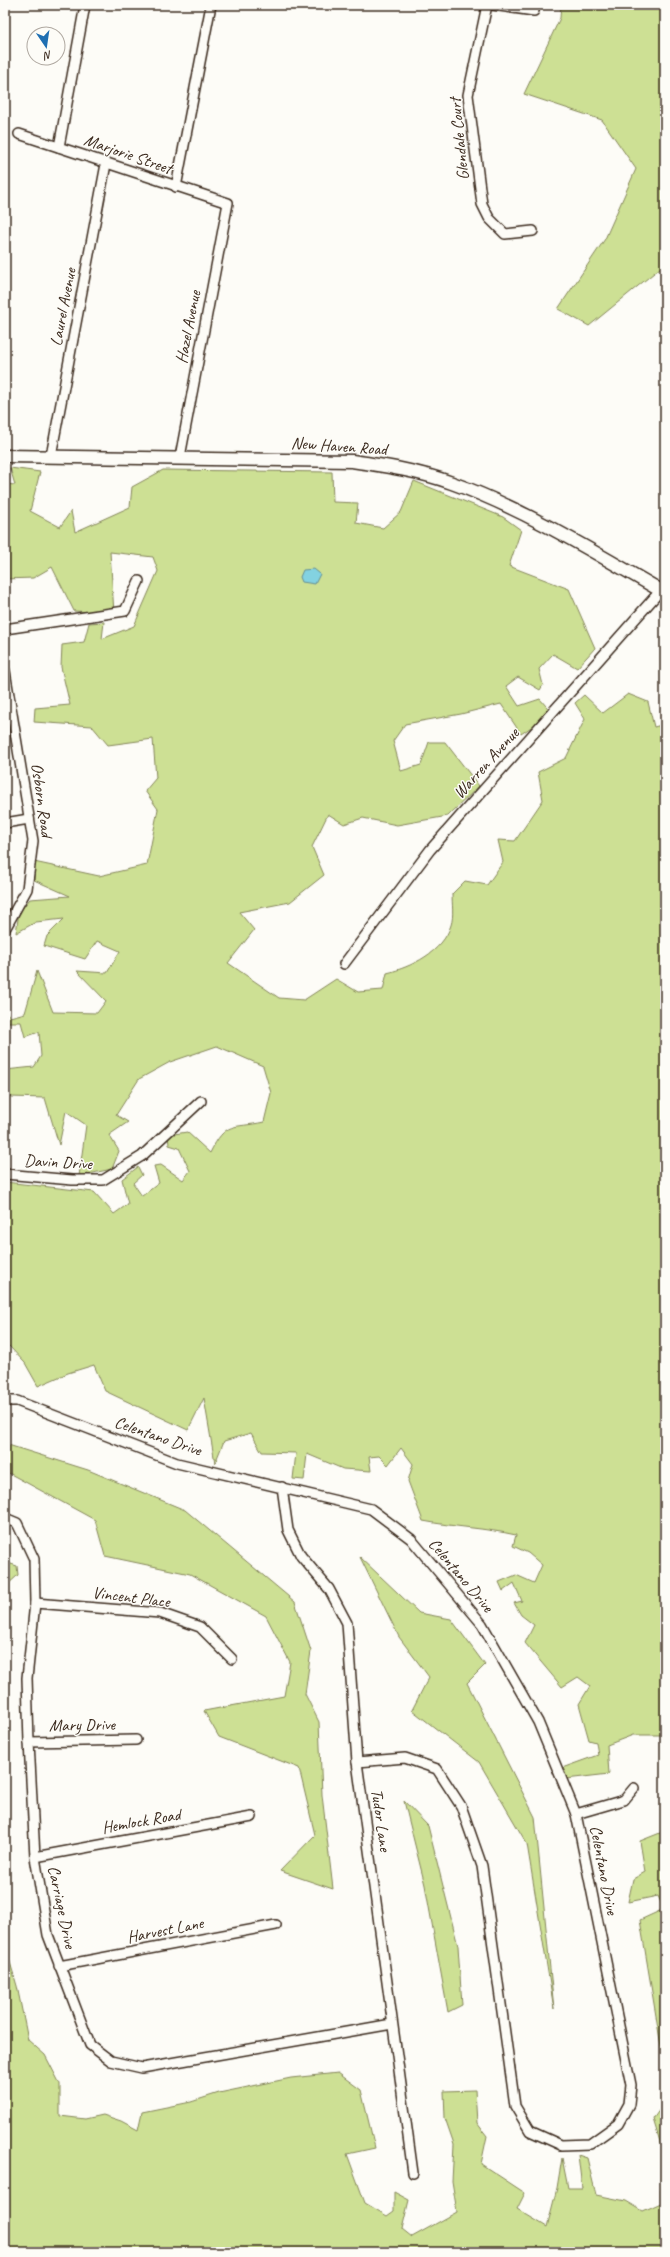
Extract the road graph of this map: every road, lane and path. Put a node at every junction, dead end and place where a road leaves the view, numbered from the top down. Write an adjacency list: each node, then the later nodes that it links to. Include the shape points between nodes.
1 (85, 5): 7 (street)
2 (211, 5): 9 (street)
3 (487, 5): 11 (street, Glendale Court, via 468,95 482,204 489,218 505,234)
4 (492, 5): 5 (street)
5 (534, 11)
6 (19, 134): 7 (street, Marjorie Street)
7 (59, 147): 8 (street, Marjorie Street)
8 (106, 164): 9 (street, Marjorie Street); 13 (street, Laurel Avenue)
9 (176, 186): 10 (street, Marjorie Street)
10 (228, 203): 14 (street, Hazel Avenue)
11 (533, 231)
12 (5, 456): 13 (main road, New Haven Road)
13 (51, 456): 14 (main road, New Haven Road)
14 (180, 458): 16 (main road, New Haven Road, via 352,461 408,470 453,483 499,503)
15 (139, 581): 17 (street, via 125,611)
16 (663, 591): 22 (street, Warren Avenue, via 430,850)
17 (5, 629)
18 (5, 671): 19 (street, Osborn Road)
19 (29, 819): 20 (street); 21 (street, Osborn Road, via 33,841 26,889)
20 (5, 823)
21 (5, 929)
22 (344, 964)
23 (201, 1100): 24 (street, Davin Drive, via 142,1156 103,1180)
24 (5, 1174)
25 (5, 1401): 26 (street, Celentano Drive, via 17,1401 177,1463)
26 (282, 1487): 32 (street, Tudor Lane, via 288,1530 301,1556 330,1589 347,1623); 34 (street, Celentano Drive, via 371,1509 411,1540 482,1624 538,1722)
27 (5, 1518): 28 (street, Carriage Drive, via 17,1523 34,1559)
28 (35, 1603): 29 (street, Vincent Place, via 160,1613 200,1627); 31 (street, Carriage Drive, via 27,1678)
29 (232, 1659)
30 (136, 1740): 31 (street, Mary Drive)
31 (29, 1742): 36 (street, Carriage Drive)
32 (357, 1762): 34 (street, Celentano Drive, via 405,1758 437,1769 461,1806 482,1866 515,2106 530,2130 561,2145 590,2144 618,2124 629,2104 631,2085); 39 (street, Tudor Lane)
33 (634, 1788): 34 (street, via 624,1800)
34 (576, 1814)
35 (252, 1817): 36 (street, Hemlock Road)
36 (35, 1857): 38 (street, Carriage Drive, via 48,1935)
37 (276, 1925): 38 (street, Harvest Lane)
38 (59, 1966): 39 (street, Carriage Drive, via 90,2045 111,2061 142,2068)
39 (392, 2024): 40 (street, Tudor Lane)
40 (413, 2173)

